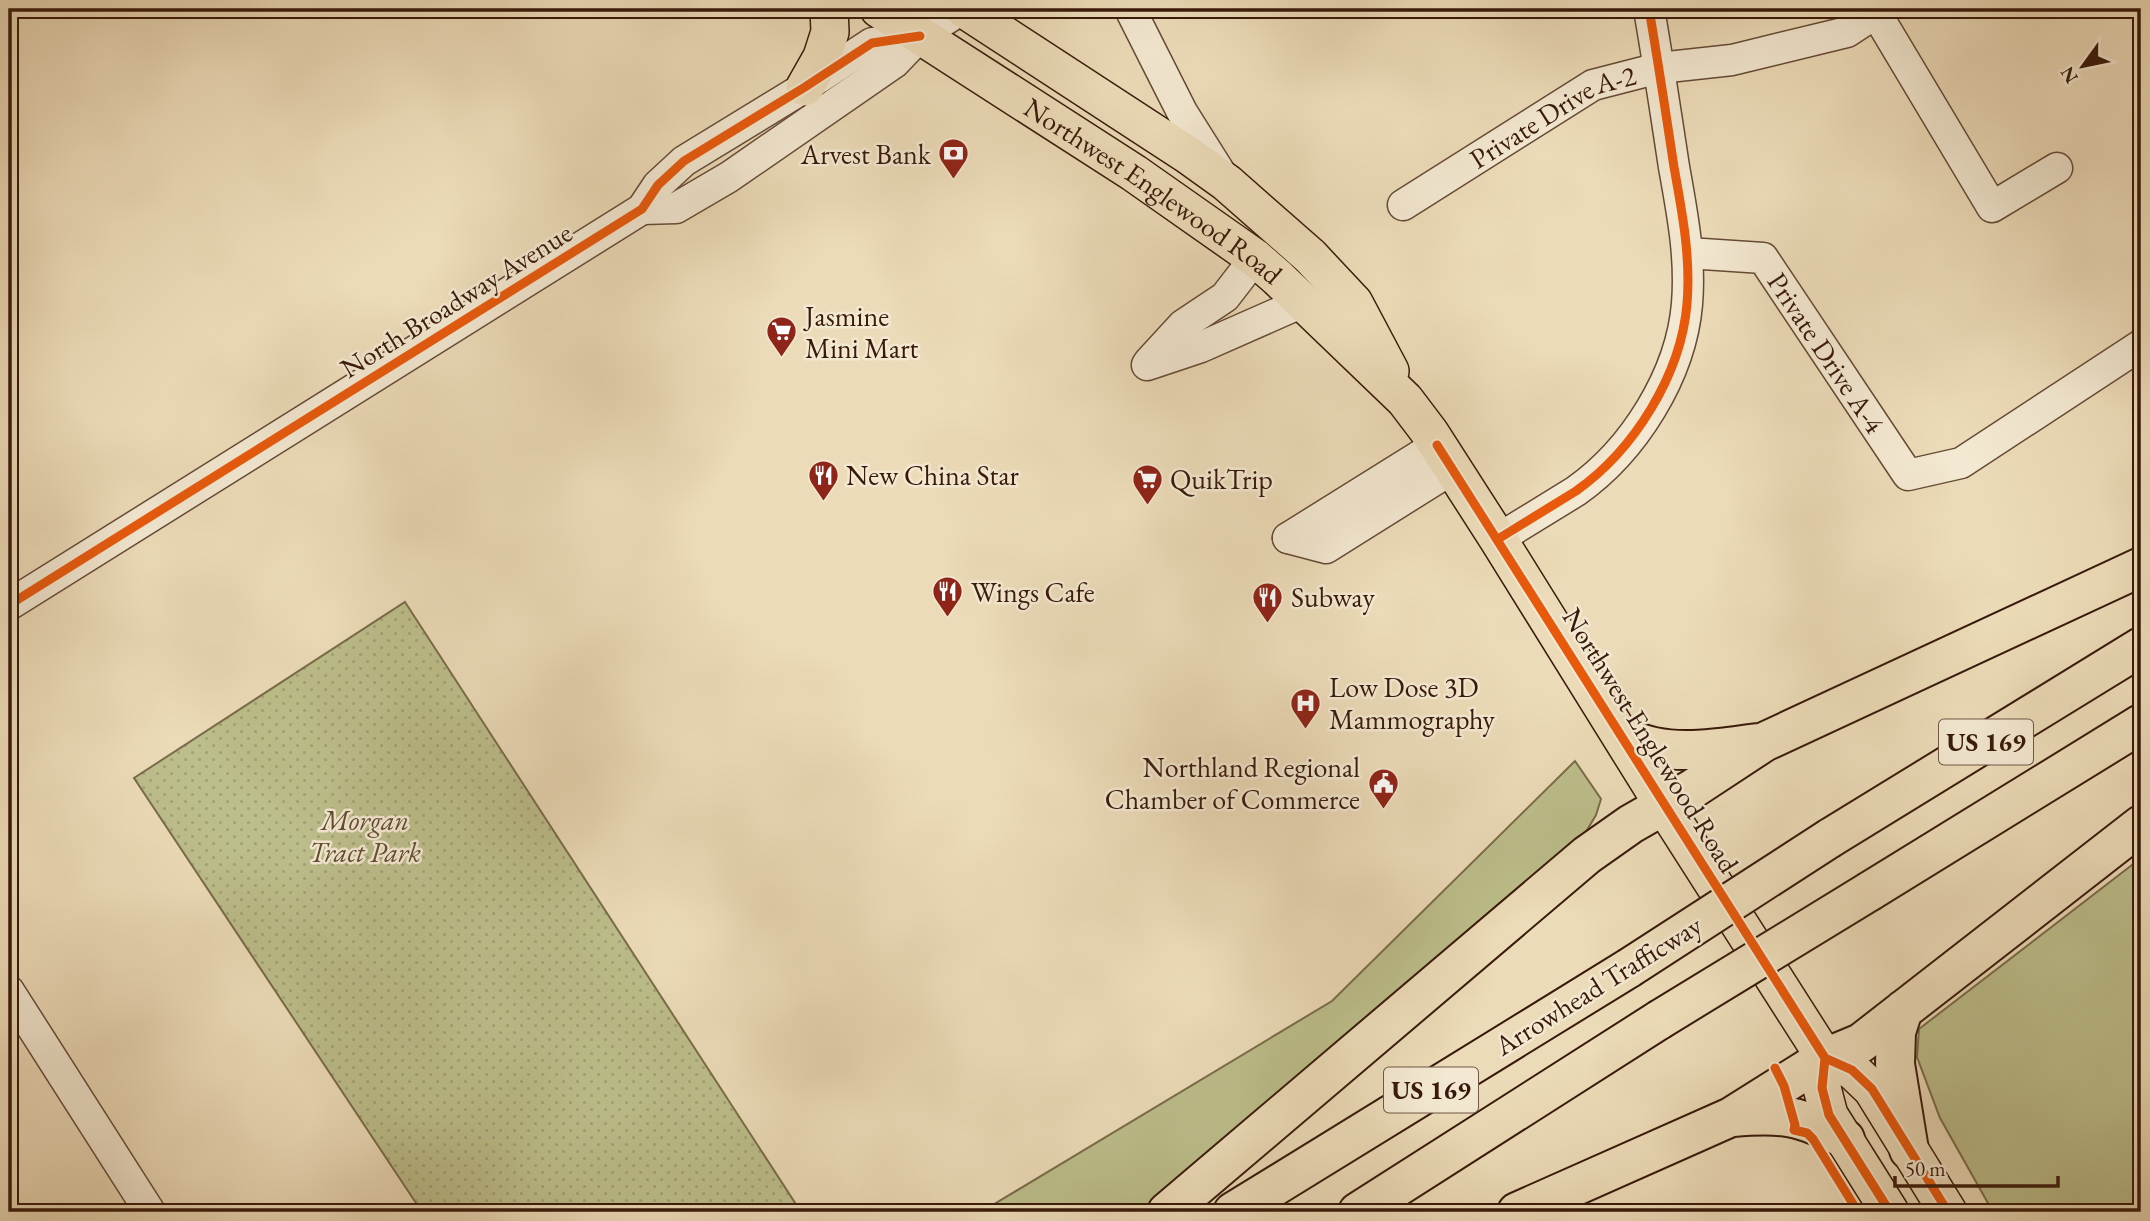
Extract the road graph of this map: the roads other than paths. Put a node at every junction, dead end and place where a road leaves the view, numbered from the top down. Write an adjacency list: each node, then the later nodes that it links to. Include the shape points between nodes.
1 (829, 9): 9 (main road, via 830,32)
2 (879, 9): 7 (main road, Northwest Englewood Road)
3 (963, 9): 7 (street, North Broadway Avenue); 11 (main road, Northwest Englewood Road)
4 (1130, 9): 11 (street, via 1182,112)
5 (1649, 9): 8 (street)
6 (1879, 11): 8 (street, Private Drive A-2, via 1847,32 1732,60); 10 (street, via 1992,207)
7 (920, 36): 9 (street, North Broadway Avenue, via 872,43); 13 (street, North Broadway Avenue, via 894,63 729,177 676,208); 15 (main road, Northwest Englewood Road, via 1134,173)
8 (1659, 68): 12 (street, Private Drive A-2, via 1593,85); 14 (street)
9 (805, 88): 13 (street, North Broadway Avenue, via 684,161 658,185)
10 (2057, 168)
11 (1227, 183): 18 (main road, Northwest Englewood Road, via 1310,256 1354,303)
12 (1403, 205)
13 (642, 209): 21 (street, North Broadway Avenue)
14 (1688, 253): 17 (street, Private Drive A-4, via 1763,258 1908,475 1961,463); 19 (street, via 1687,305 1680,340 1669,373 1635,434 1588,483)
15 (1255, 258): 16 (main road, Northwest Englewood Road); 16 (street, via 1224,297 1182,325 1147,365 1201,347)
16 (1303, 302): 18 (main road, Northwest Englewood Road)
17 (2141, 345)
18 (1405, 400): 19 (main road, Northwest Englewood Road)
19 (1498, 538): 24 (main road, Northwest Englewood Road)
20 (2141, 567): 25 (highway)
21 (9, 605)
22 (2141, 647): 36 (highway, Arrowhead Trafficway / US 169, bridge)
23 (2141, 724): 37 (highway, US 169, bridge, via 1658,1020)
24 (1623, 737): 25 (highway, via 1669,750); 26 (main road, Northwest Englewood Road)
25 (1764, 742): 26 (highway)
26 (1664, 806): 30 (main road, Northwest Englewood Road); 35 (highway, via 1587,855)
27 (2141, 825): 29 (highway)
28 (9, 990): 34 (street)
29 (1903, 1010): 30 (highway, via 1861,1043); 33 (highway, via 1896,1032 1895,1065)
30 (1825, 1058): 31 (highway); 32 (main road, via 1822,1088 1829,1115); 33 (main road, via 1852,1070 1872,1089)
31 (1731, 1117): 32 (highway, via 1792,1116); 38 (highway)
32 (1845, 1139): 39 (main road)
33 (1909, 1150): 40 (main road)
34 (150, 1212)
35 (1167, 1212)
36 (1233, 1212)
37 (1358, 1212)
38 (1517, 1212)
39 (1890, 1212)
40 (1948, 1212)

